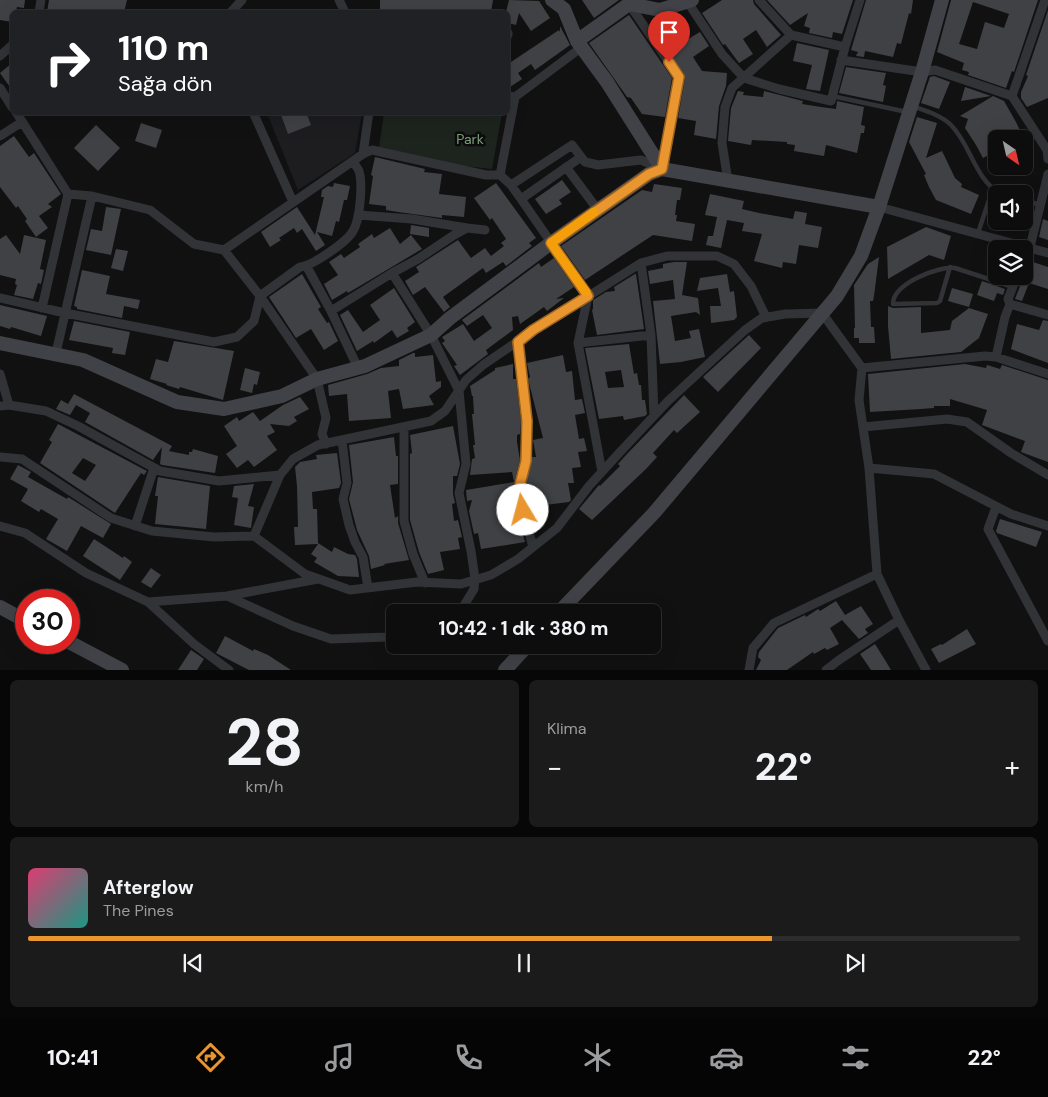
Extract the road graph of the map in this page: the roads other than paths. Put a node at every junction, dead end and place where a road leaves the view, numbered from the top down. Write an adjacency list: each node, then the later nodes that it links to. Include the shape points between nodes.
1 (242, 0): 10 (street)
2 (552, 0): 12 (street, via 564,9)
3 (759, 0): 11 (street)
4 (860, 0): 14 (street)
5 (942, 0): 17 (street)
6 (1045, 0): 22 (street)
7 (690, 1): 9 (street); 18 (street, via 722,54)
8 (629, 4): 9 (street); 12 (street); 36 (street, via 679,77)
9 (655, 5)
10 (233, 10)
11 (791, 36): 14 (street); 18 (street)
12 (580, 44): 20 (street); 36 (street)
13 (10, 47): 15 (street)
14 (845, 47): 16 (street)
15 (0, 56)
16 (842, 60): 17 (street); 21 (street)
17 (922, 72): 22 (street, via 935,70); 24 (street)
18 (744, 78): 21 (street, via 831,100); 39 (street, via 732,88 725,107 722,143)
19 (0, 88): 23 (street)
20 (511, 96)
21 (832, 96): 24 (lane)
22 (1012, 96): 33 (street, via 1047,150)
23 (10, 104)
24 (910, 109): 41 (lane, via 940,117 950,124); 49 (street)
25 (18, 115): 29 (street)
26 (254, 115): 45 (street)
27 (369, 115): 31 (street)
28 (508, 115): 38 (street)
29 (22, 122): 30 (street); 42 (street)
30 (0, 136)
31 (363, 154): 34 (street); 38 (street, via 372,150 486,175)
32 (581, 157): 35 (street); 36 (street, via 584,162 598,165 641,160); 40 (street, via 572,145)
33 (1048, 159)
34 (353, 161): 45 (street); 51 (street, via 359,170)
35 (566, 167): 44 (street); 50 (street)
36 (662, 169): 39 (street); 50 (street, via 649,174)
37 (1048, 174): 48 (street)
38 (500, 175): 40 (street)
39 (728, 181): 49 (street)
40 (511, 185): 44 (street)
41 (989, 185)
42 (68, 194): 43 (street); 70 (street)
43 (92, 196): 59 (street, via 150,210 194,244); 72 (street)
44 (521, 199): 57 (street)
45 (293, 202): 59 (street)
46 (988, 203): 54 (lane)
47 (1033, 203): 48 (lane)
48 (1040, 205): 56 (street)
49 (879, 207): 54 (street); 73 (street, via 861,256 837,296)
50 (598, 210): 57 (street)
51 (358, 215): 52 (street); 62 (street, via 353,233)
52 (467, 228): 53 (street); 64 (street)
53 (485, 230)
54 (978, 233): 55 (street)
55 (1004, 240)
56 (1032, 240)
57 (551, 243): 67 (street); 76 (street)
58 (1033, 248): 60 (street)
59 (224, 250): 66 (street)
60 (1048, 253)
61 (641, 263): 67 (street); 75 (street, via 667,256 717,256 734,264 751,286); 77 (street)
62 (307, 267): 66 (street, via 300,267); 71 (street)
63 (950, 267): 63 (lane, via 934,270 900,289 893,304 937,304); 65 (lane)
64 (392, 272): 71 (street); 76 (street)
65 (1013, 287): 69 (street, via 1008,299)
66 (260, 296): 72 (street, via 254,321 237,337 214,342); 87 (street)
67 (588, 296): 78 (street); 80 (street)
68 (0, 298): 70 (street)
69 (1010, 304): 74 (street); 82 (street)
70 (42, 308): 72 (street)
71 (332, 311): 83 (street)
72 (65, 313): 81 (street)
73 (822, 313): 75 (street); 84 (street); 115 (street, via 654,513)
74 (1048, 316)
75 (766, 317): 90 (street, via 745,330)
76 (431, 335): 83 (street); 88 (street)
77 (651, 335): 80 (street); 90 (street)
78 (518, 342): 88 (street, via 483,365); 106 (street, via 527,421 526,461 518,492)
79 (0, 343): 81 (street)
80 (578, 344): 98 (street)
81 (56, 353): 87 (street, via 83,360 177,402 224,409 282,396)
82 (996, 357): 84 (street); 86 (street)
83 (358, 368): 87 (street)
84 (862, 368): 92 (street, via 859,400)
85 (0, 374): 89 (street)
86 (1048, 374)
87 (317, 379): 94 (street, via 326,418 322,434)
88 (459, 391): 91 (street, via 446,411 430,421); 109 (street, via 466,464 459,493)
89 (4, 405): 96 (street, via 46,411)
90 (654, 416): 98 (street)
91 (404, 427): 93 (street); 110 (street, via 404,521)
92 (863, 427): 97 (street); 100 (street, via 947,419 967,422)
93 (342, 440): 94 (street); 111 (street, via 347,483 343,499 348,525 363,557)
94 (326, 444): 99 (street, via 294,458)
95 (0, 457): 103 (street, via 22,459 111,518)
96 (154, 468): 99 (street, via 218,481); 103 (street)
97 (869, 468): 101 (street, via 934,474); 107 (street)
98 (602, 472): 106 (street, via 557,528)
99 (280, 475): 105 (street)
100 (1048, 475)
101 (996, 506): 104 (street); 120 (street, via 988,529)
102 (0, 526): 113 (street, via 25,533 86,572)
103 (135, 526): 105 (street, via 152,531 214,537)
104 (1048, 526)
105 (254, 536): 108 (street, via 305,574)
106 (533, 547): 109 (street, via 491,575)
107 (877, 574): 118 (street); 126 (street, via 774,623 753,648)
108 (318, 579): 111 (street, via 350,590); 112 (street)
109 (475, 579): 110 (street, via 460,584); 114 (street, via 474,590)
110 (425, 583): 111 (street)
111 (368, 588)
112 (227, 596): 113 (street); 119 (street, via 293,626 331,639)
113 (148, 602): 124 (street, via 194,644)
114 (465, 604)
115 (567, 604)
116 (0, 607): 117 (street)
117 (15, 615)
118 (899, 620): 127 (street); 128 (street)
119 (386, 636)
120 (1048, 641)
121 (80, 648): 123 (street)
122 (520, 654): 125 (street)
123 (122, 670)
124 (230, 670)
125 (505, 670)
126 (749, 670)
127 (826, 670)
128 (926, 670)

